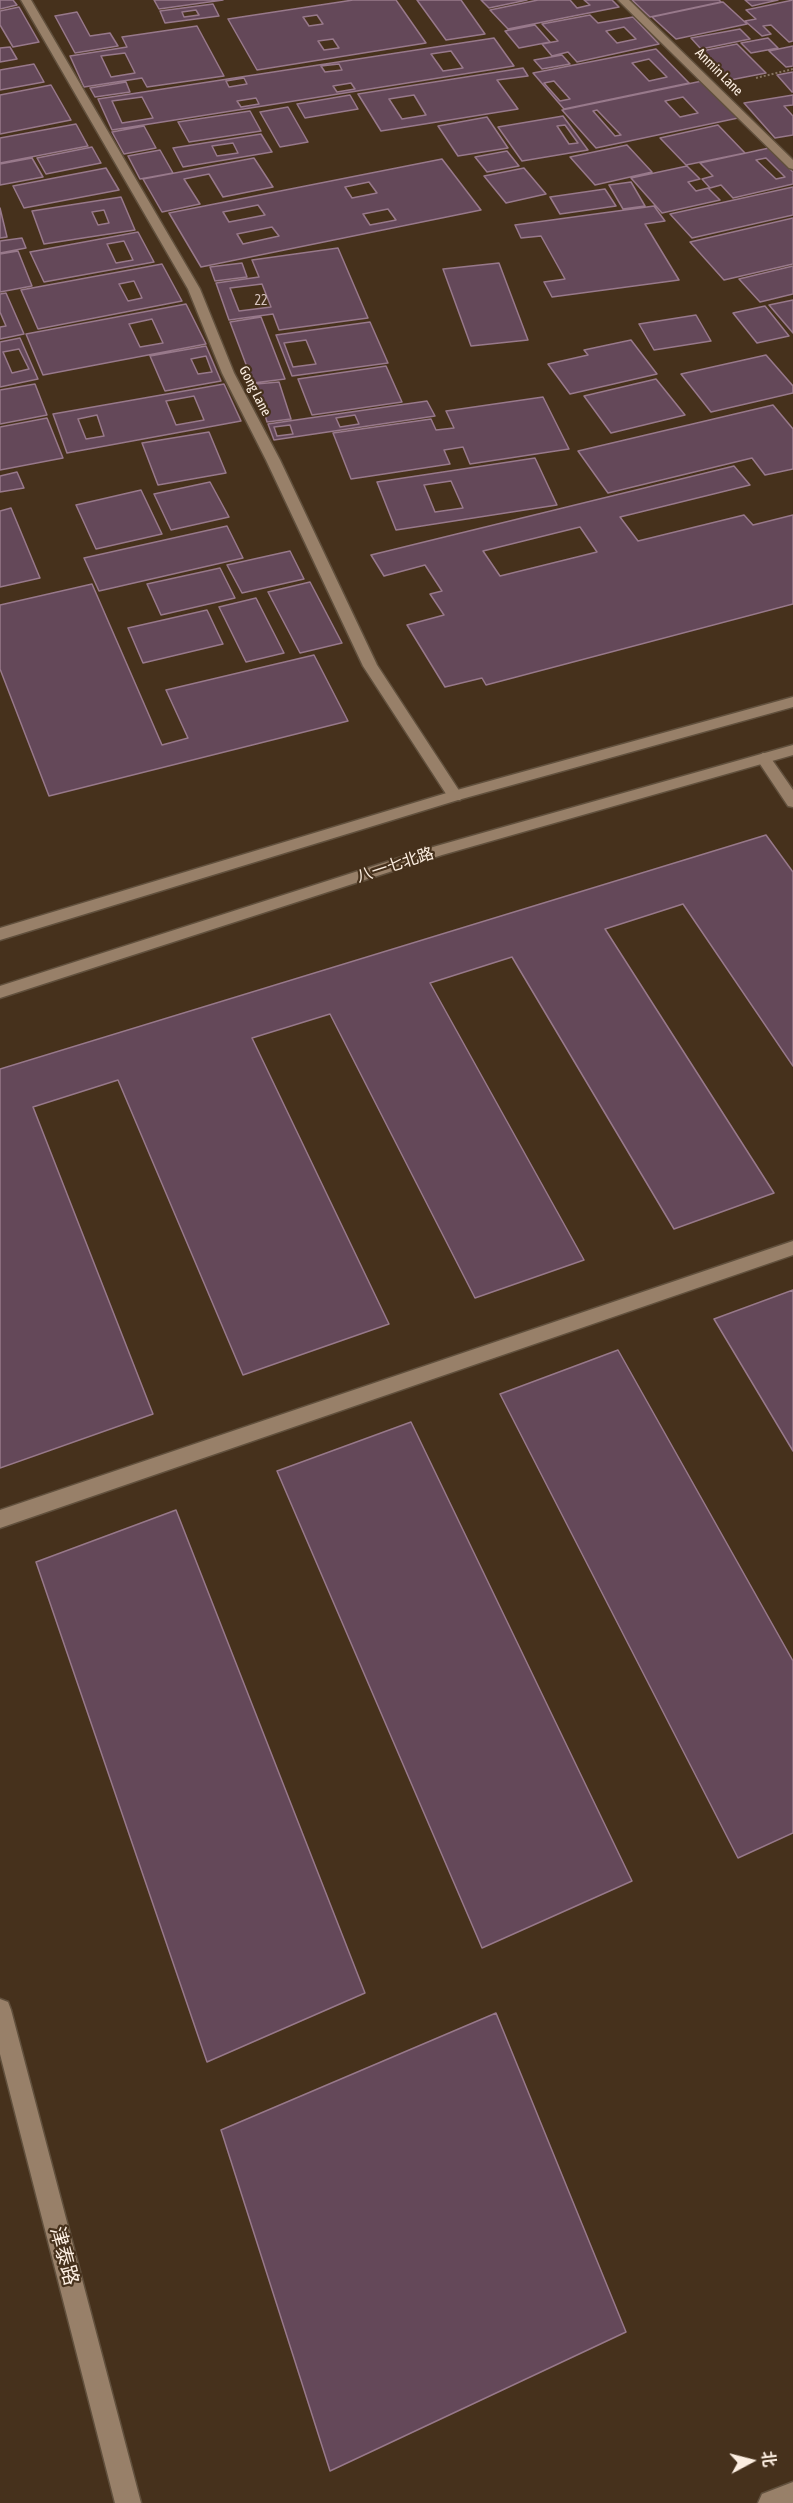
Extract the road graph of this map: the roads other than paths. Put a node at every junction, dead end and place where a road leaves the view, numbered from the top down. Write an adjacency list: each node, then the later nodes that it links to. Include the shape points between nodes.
1 (26, 0): 7 (street, Gong Lane, via 194,289 228,373 370,666)
2 (623, 0): 3 (street, Anmin Lane)
3 (793, 166)
4 (793, 702): 7 (street)
5 (793, 750): 6 (street, 八一七北路)
6 (763, 758): 8 (street); 10 (street, 八一七北路, via 438,851)
7 (455, 796): 9 (street)
8 (793, 802)
9 (0, 934)
10 (0, 992)
11 (793, 1248): 12 (street)
12 (0, 1519)
13 (0, 2010): 15 (street, 津泰路)
14 (793, 2495): 16 (street)
15 (128, 2503)
16 (771, 2503)

